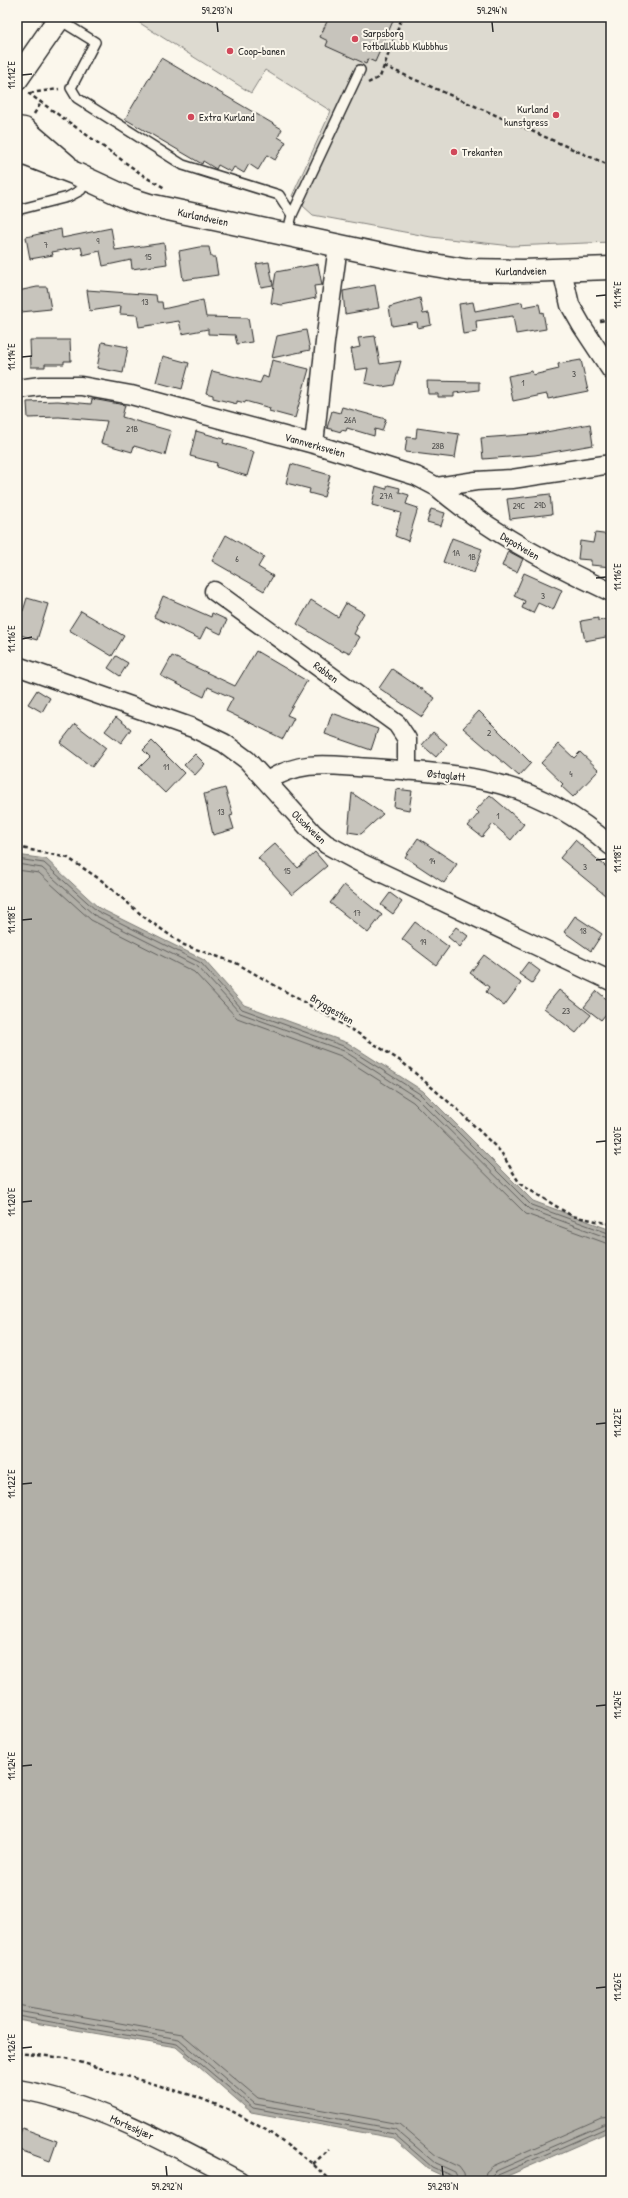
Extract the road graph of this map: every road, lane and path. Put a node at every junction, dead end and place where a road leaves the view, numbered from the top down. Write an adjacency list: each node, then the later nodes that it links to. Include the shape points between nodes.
1 (402, 17): 3 (path)
2 (59, 18): 5 (main road); 6 (lane, via 95,42)
3 (384, 66): 7 (path, via 380,77); 10 (path)
4 (360, 70): 7 (lane)
5 (22, 86): 6 (path)
6 (71, 88): 13 (lane, via 77,98 183,165 279,195)
7 (350, 92): 13 (lane)
8 (17, 128): 11 (main road, Kurlandveien, via 24,129)
9 (17, 151): 11 (main road, Kurlandveien)
10 (611, 166)
11 (80, 176): 12 (lane, via 81,190 68,197); 13 (main road, Kurlandveien, via 130,200 149,205)
12 (17, 210)
13 (289, 225): 14 (main road, Kurlandveien)
14 (338, 246): 16 (main road, Kurlandveien, via 464,270); 19 (street)
15 (611, 268): 16 (main road, Kurlandveien)
16 (562, 270): 17 (street, via 570,305)
17 (611, 370)
18 (17, 389): 19 (street, Vannverksveien, via 59,386 106,390)
19 (314, 444): 21 (street, Vannverksveien, via 416,476)
20 (611, 464): 21 (street)
21 (437, 487): 23 (street, Depotveien, via 461,508 495,531 552,564)
22 (214, 591): 25 (street, Rabben, via 397,724 407,739)
23 (611, 592)
24 (17, 666): 26 (street, Olsokveien, via 206,734 247,760)
25 (407, 771): 26 (street, Østagløtt, via 305,765 283,771); 27 (street, Østagløtt, via 481,778 510,787 575,816)
26 (267, 781): 29 (street, Olsokveien, via 301,822 326,844)
27 (611, 846)
28 (17, 847): 30 (path, Bryggestien, via 68,858 101,880 144,917 184,945 236,963 359,1034 402,1062 457,1109 501,1152 520,1184 572,1216)
29 (611, 981)
30 (611, 1224)
31 (17, 2053): 34 (path, via 66,2058 119,2072 230,2110 266,2130)
32 (17, 2089): 35 (street, Morteskjær, via 36,2092 139,2128)
33 (329, 2149): 34 (path)
34 (313, 2164): 36 (path)
35 (240, 2181)
36 (330, 2181)

